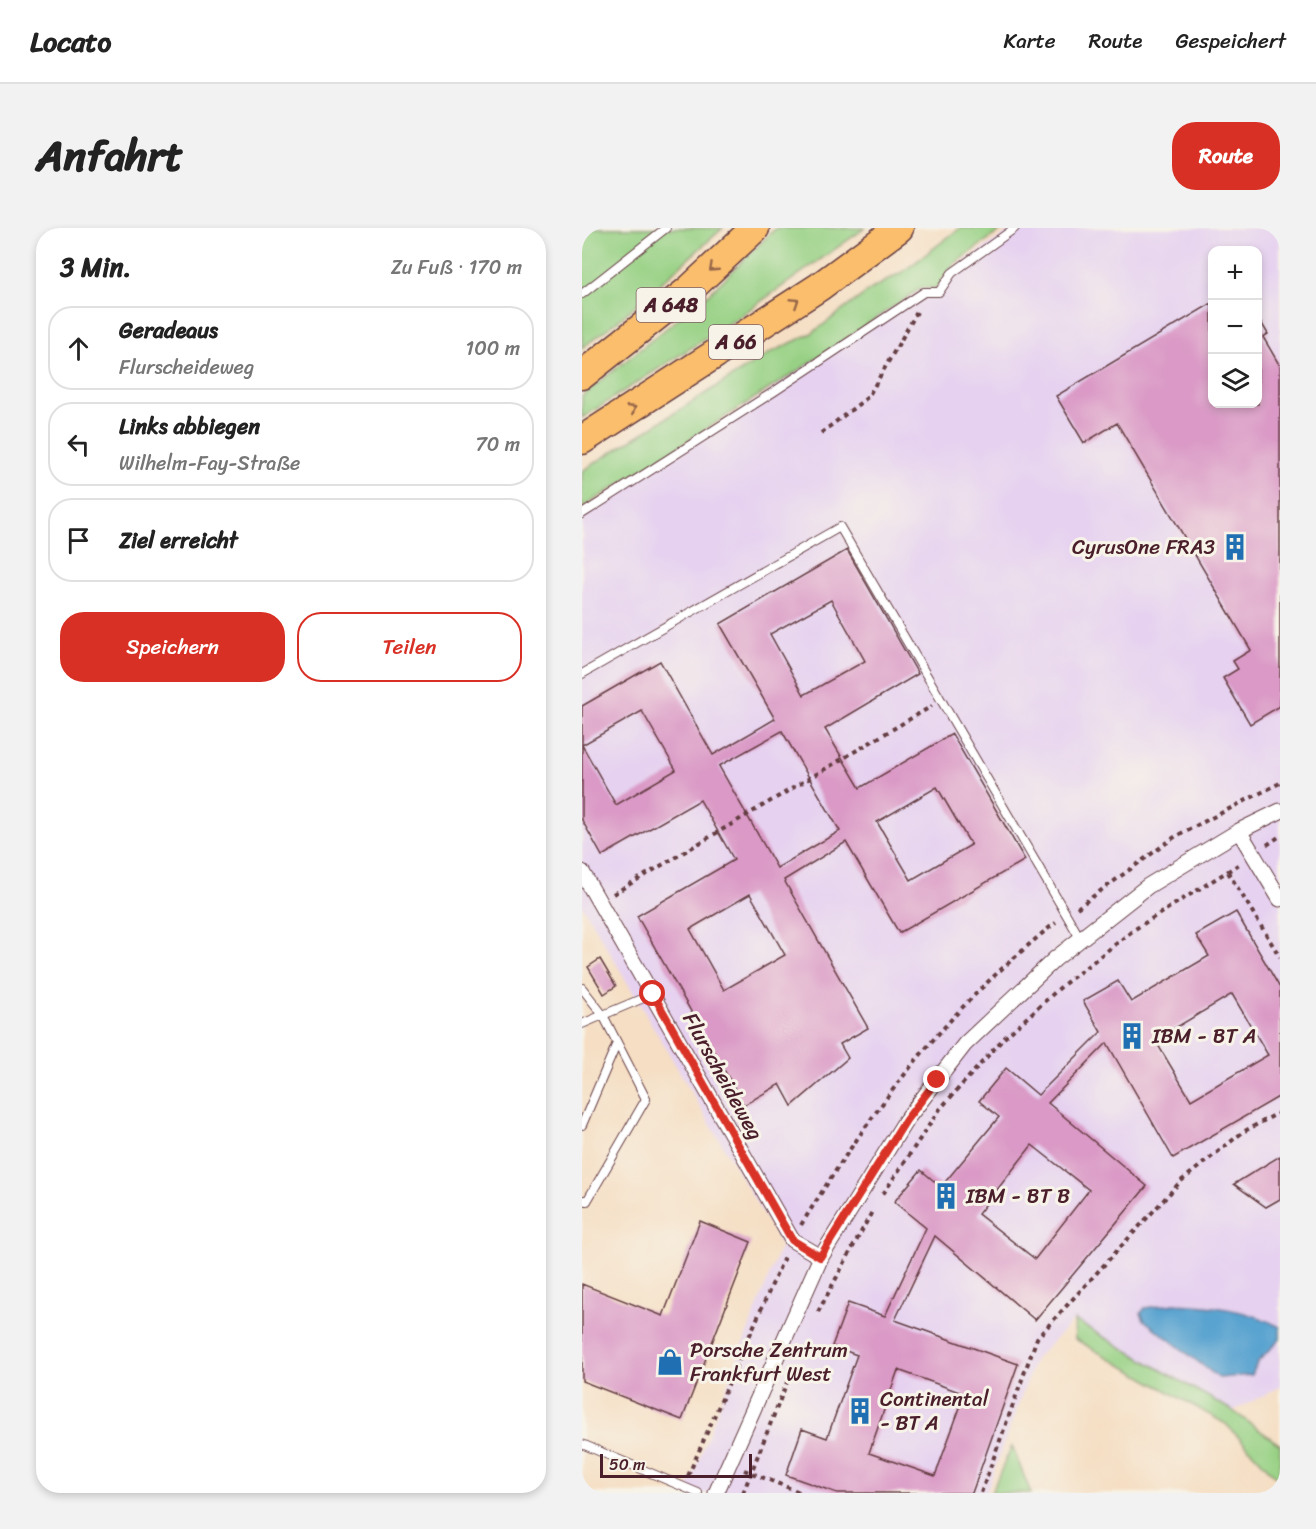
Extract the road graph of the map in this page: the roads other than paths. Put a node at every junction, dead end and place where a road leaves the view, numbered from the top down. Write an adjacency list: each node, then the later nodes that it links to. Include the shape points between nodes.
1 (666, 228): 5 (lane)
2 (755, 228): 6 (highway, A 648, one-way to 6, via 689,290)
3 (1015, 228): 8 (lane, via 952,273 939,292 924,292)
4 (898, 232): 7 (highway, A 66, one-way to 4)
5 (582, 294)
6 (582, 375)
7 (582, 440)
8 (582, 514)
9 (582, 674): 14 (lane, via 840,527)
10 (1280, 811): 11 (street)
11 (1239, 831): 13 (street); 14 (street, via 1148,886)
12 (582, 872): 16 (street, Flurscheideweg)
13 (1280, 899)
14 (1080, 938): 22 (street, via 965,1044 906,1120)
15 (582, 988): 17 (lane)
16 (653, 994): 17 (lane); 22 (street, Flurscheideweg, via 792,1240)
17 (603, 1015): 18 (lane); 19 (lane)
18 (582, 1024)
19 (617, 1043): 20 (lane); 21 (lane, via 646,1099 587,1201)
20 (582, 1125)
21 (582, 1200)
22 (820, 1257): 25 (street)
23 (582, 1444): 24 (lane)
24 (698, 1493)
25 (716, 1493)

